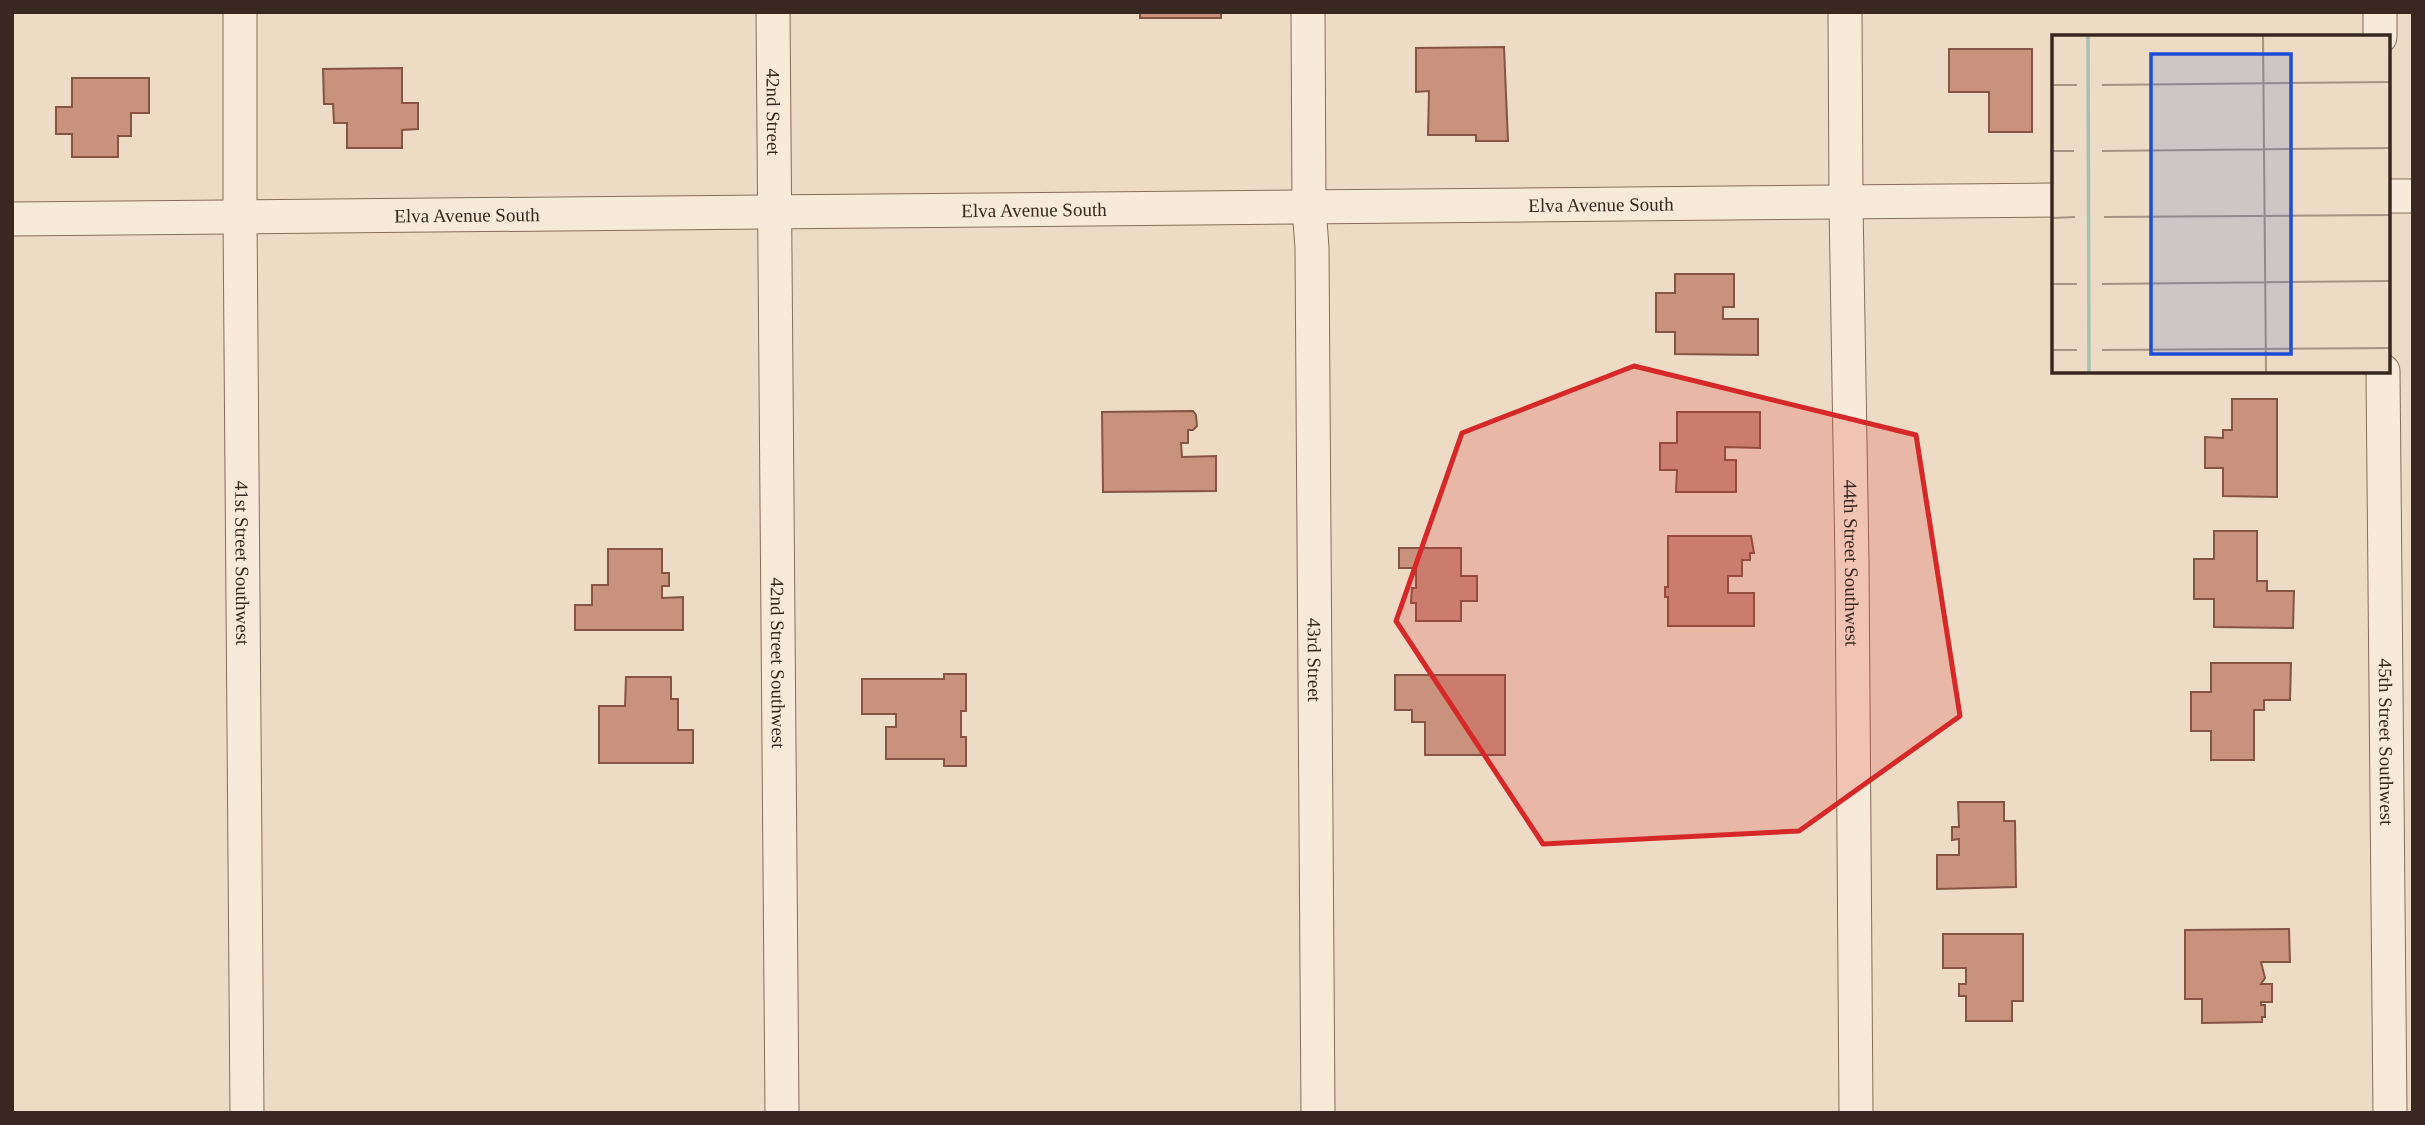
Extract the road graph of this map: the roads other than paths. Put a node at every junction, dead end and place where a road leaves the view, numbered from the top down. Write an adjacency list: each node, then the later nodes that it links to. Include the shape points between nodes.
1 (240, 12): 13 (street, 41st Street Southwest)
2 (772, 12): 12 (street, 42nd Street)
3 (1308, 12): 11 (street, 43rd Street)
4 (1846, 12): 10 (street, 44th Street Southwest)
5 (2380, 12): 6 (street)
6 (2380, 35)
7 (2390, 196): 8 (street)
8 (2413, 196)
9 (2052, 200): 10 (street, Elva Avenue South)
10 (1846, 202): 11 (street, Elva Avenue South); 19 (street, 44th Street Southwest)
11 (1309, 207): 12 (street, Elva Avenue South); 18 (street, 43rd Street)
12 (773, 212): 13 (street, Elva Avenue South); 17 (street, 42nd Street Southwest)
13 (240, 217): 14 (street, Elva Avenue South); 16 (street, 41st Street Southwest)
14 (12, 219)
15 (2383, 373): 20 (street, 45th Street Southwest)
16 (247, 1113)
17 (782, 1113)
18 (1318, 1113)
19 (1856, 1113)
20 (2390, 1113)

